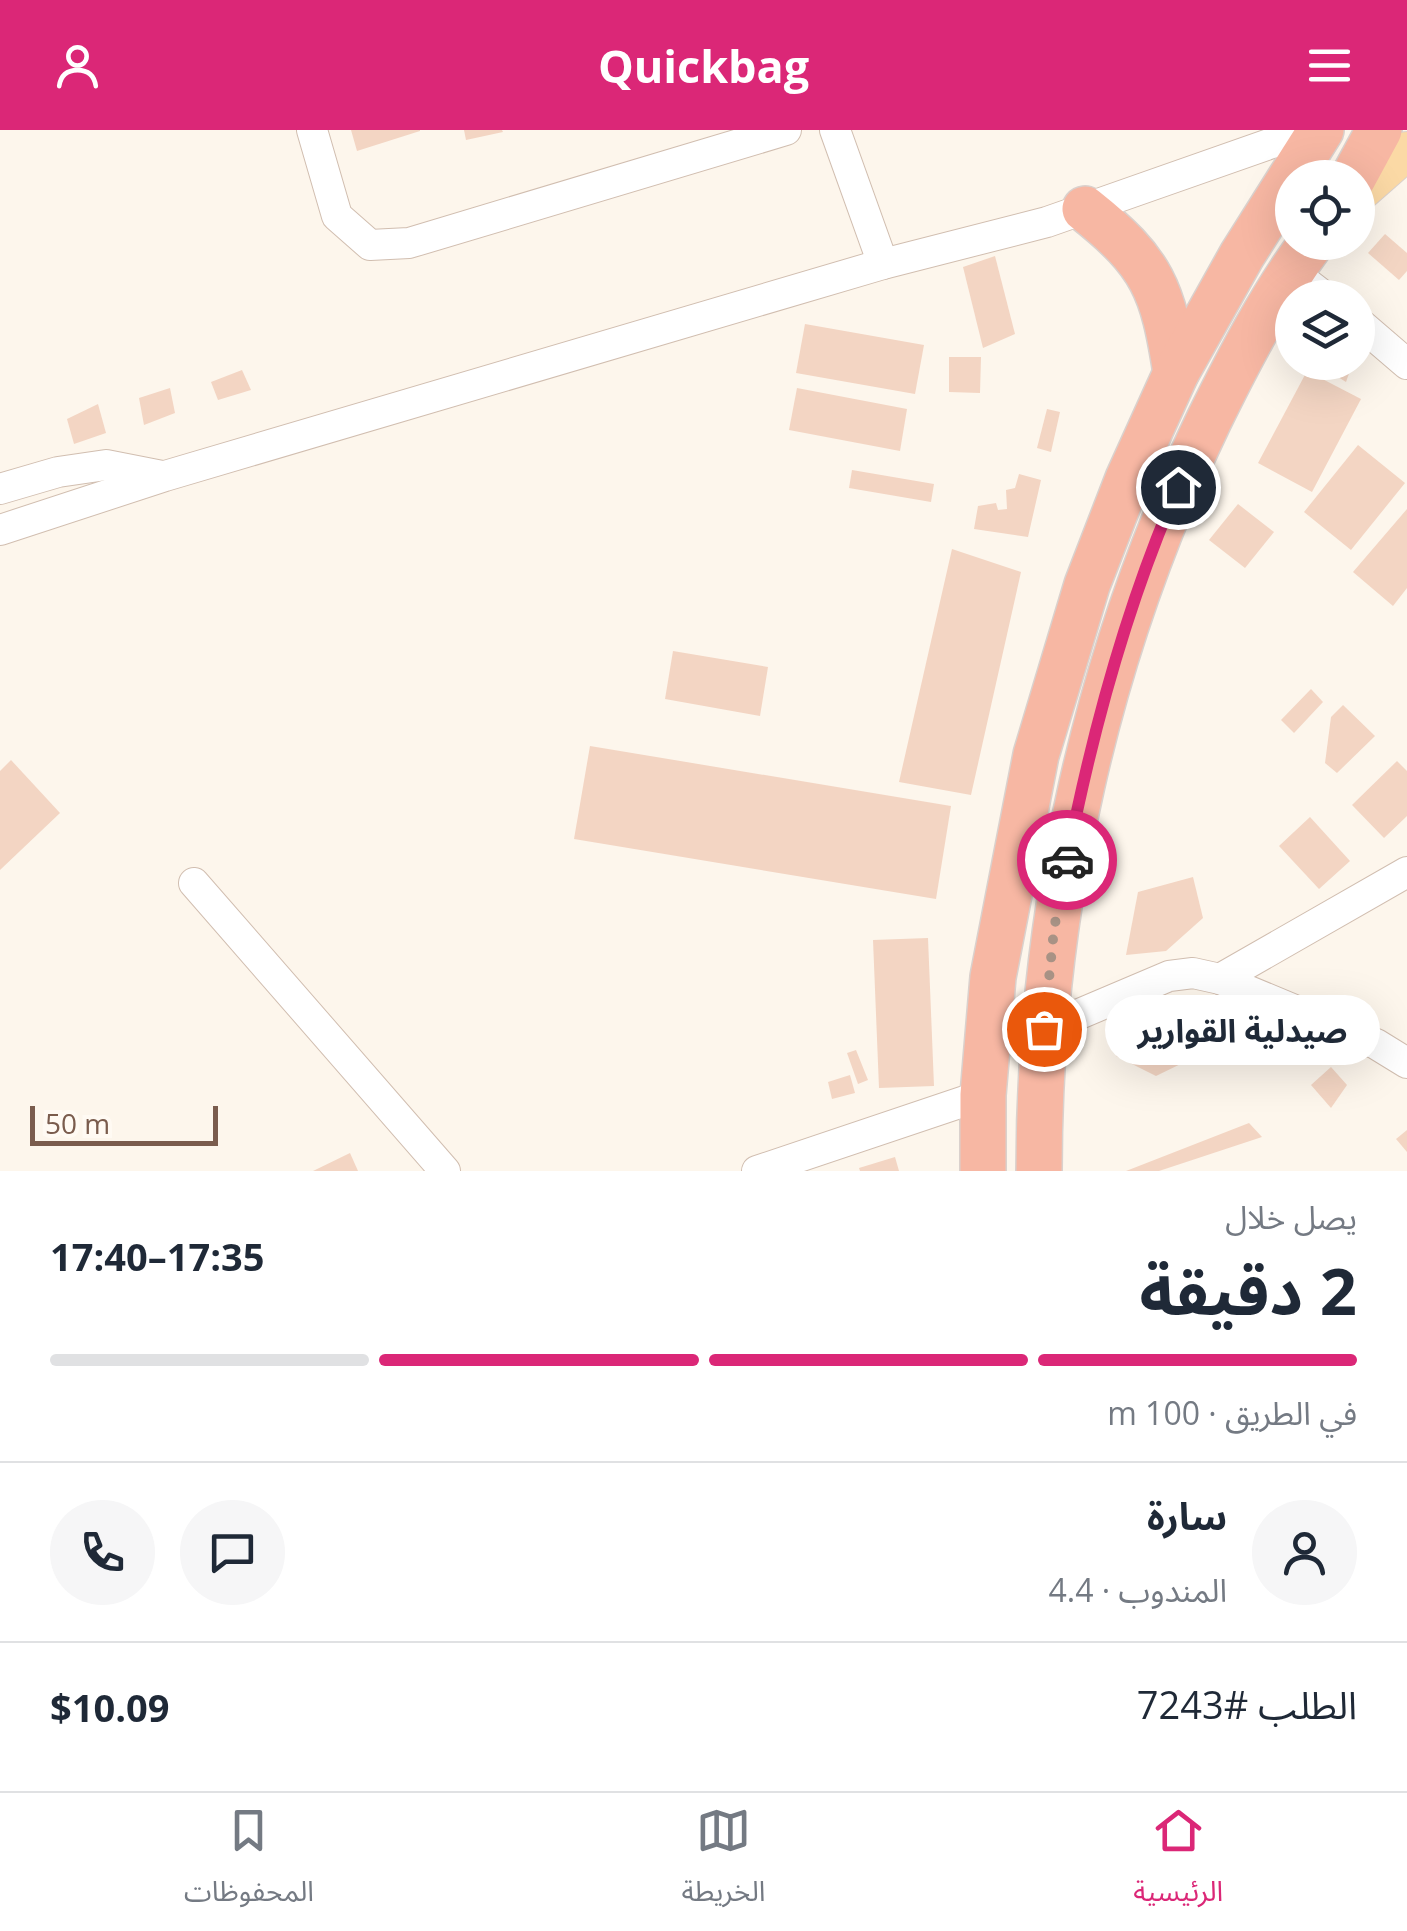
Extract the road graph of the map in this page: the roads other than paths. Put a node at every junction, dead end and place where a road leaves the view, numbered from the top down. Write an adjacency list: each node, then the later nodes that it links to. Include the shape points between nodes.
1 (312, 130): 2 (street, via 337,216 370,245 409,243)
2 (786, 130)
3 (836, 130): 11 (street)
4 (1309, 130): 10 (street)
5 (1321, 130): 15 (highway)
6 (1379, 130): 8 (highway)
7 (1407, 151): 9 (main road)
8 (1363, 160)
9 (1375, 179)
10 (1084, 210): 11 (street); 15 (highway, via 1134,252 1155,282)
11 (883, 264): 16 (street)
12 (1309, 270): 22 (highway, via 1229,380 1164,520 1124,632 1080,791 1054,929)
13 (1375, 337): 14 (street)
14 (1407, 364)
15 (1176, 373): 24 (highway, via 1087,586 1036,754 994,977)
16 (165, 476): 17 (street, via 106,465); 18 (street)
17 (0, 488)
18 (0, 530)
19 (1407, 872): 21 (street)
20 (194, 883): 25 (street)
21 (1220, 978): 22 (street, via 1169,976); 23 (street)
22 (1044, 1029): 28 (highway)
23 (1407, 1063)
24 (983, 1095): 26 (street); 27 (highway)
25 (445, 1171)
26 (757, 1171)
27 (983, 1171)
28 (1038, 1171)

